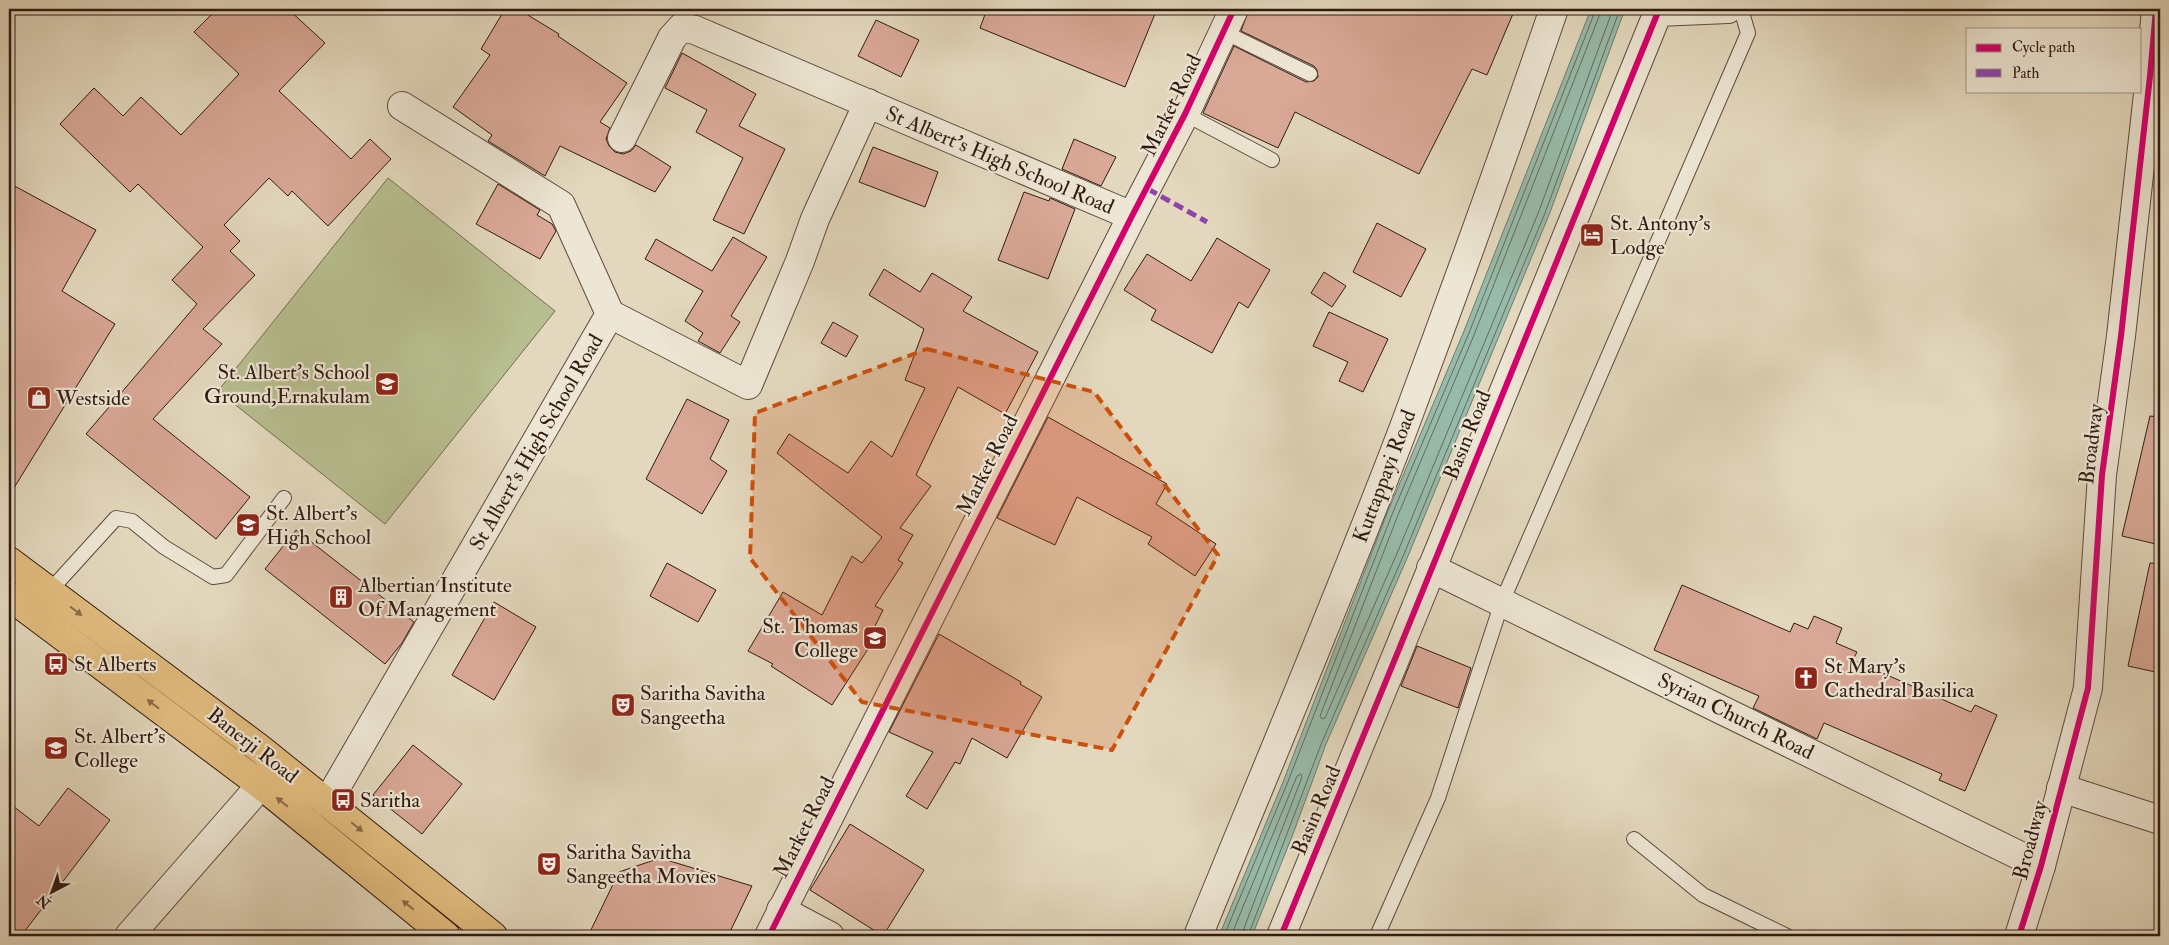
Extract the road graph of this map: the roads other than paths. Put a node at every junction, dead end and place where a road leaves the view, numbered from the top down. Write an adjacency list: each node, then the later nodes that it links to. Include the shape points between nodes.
1 (1554, 9): 34 (street, Kuttappayi Road, via 1404,428)
2 (1728, 9): 17 (street, Basin Road, via 1658,12)
3 (1741, 9): 20 (lane, via 1748,33)
4 (2156, 9): 7 (street, Broadway)
5 (1229, 21): 6 (lane); 10 (street, Market Road)
6 (1310, 74)
7 (2155, 77): 23 (street, Broadway, via 2102,475 2088,688)
8 (868, 103): 11 (street, St Albert's High School Road, via 682,27 672,38); 13 (street, St Albert's High School Road); 14 (street, St Albert's High School Road, via 815,219 748,385)
9 (402, 106): 14 (street, St Albert's High School Road, via 561,205)
10 (1186, 114): 12 (lane); 13 (street, Market Road)
11 (622, 138)
12 (1272, 160)
13 (1132, 216): 28 (street, Market Road)
14 (610, 314): 24 (street, St Albert's High School Road)
15 (284, 498): 18 (lane, via 226,575 213,577 164,547 132,521 116,518)
16 (9, 561): 18 (main road, Banerji Road)
17 (1431, 568): 20 (street, Syrian Church Road); 35 (street, Basin Road)
18 (49, 591): 21 (lane); 24 (main road, Banerji Road, one-way to 24)
19 (9, 596): 21 (main road, Banerji Road)
20 (1502, 602): 27 (street, Syrian Church Road); 36 (lane, via 1438,798)
21 (32, 613): 22 (main road, Banerji Road, one-way to 21)
22 (261, 785): 29 (street); 30 (main road, Banerji Road, one-way to 22)
23 (2062, 788): 25 (street); 27 (street, Broadway)
24 (327, 803): 31 (main road, Banerji Road, one-way to 31)
25 (2160, 820)
26 (1634, 839): 37 (lane, via 1703,895)
27 (2041, 866): 38 (street, Broadway)
28 (781, 910): 32 (street, Market Road); 33 (street)
29 (129, 936)
30 (445, 936)
31 (493, 936)
32 (769, 936)
33 (830, 936)
34 (1198, 936)
35 (1282, 936)
36 (1377, 936)
37 (1787, 936)
38 (2019, 936)

